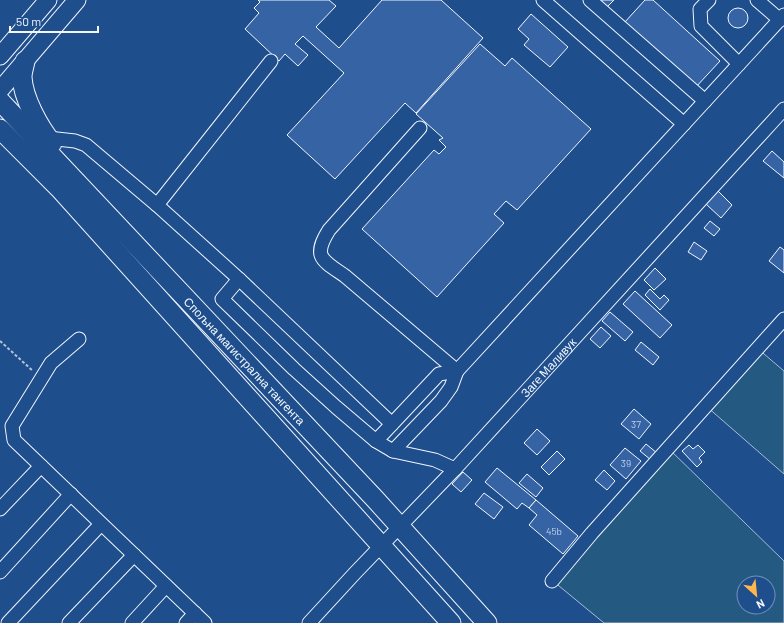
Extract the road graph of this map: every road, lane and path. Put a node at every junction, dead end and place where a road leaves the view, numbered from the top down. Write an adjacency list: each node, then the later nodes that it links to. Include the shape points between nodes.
1 (48, 0): 8 (main road)
2 (77, 0): 9 (main road)
3 (544, 0): 16 (street)
4 (590, 0): 14 (street)
5 (709, 0): 11 (street, via 700,9 701,26)
6 (757, 0): 7 (street)
7 (782, 18): 11 (street)
8 (0, 56)
9 (25, 61): 12 (main road); 19 (highway, via 22,78 26,94 37,121)
10 (271, 61): 23 (street)
11 (739, 64): 14 (street)
12 (0, 90)
13 (0, 101): 22 (highway, Спољна магистрална тангента)
14 (705, 101): 16 (street)
15 (784, 110): 34 (street, Заге Маливук)
16 (684, 124): 28 (street)
17 (420, 128): 28 (street, via 330,230 320,250 327,263)
18 (0, 129): 21 (highway, Спољна магистрална тангента)
19 (48, 138): 22 (highway, via 69,165); 23 (street, via 86,145)
20 (0, 143): 21 (highway, via 19,160)
21 (46, 174): 39 (highway, Спољна магистрална тангента)
22 (76, 182): 38 (highway, Спољна магистрална тангента)
23 (157, 205): 24 (street)
24 (239, 279): 30 (street); 31 (street, via 222,299 299,374)
25 (784, 319): 42 (street)
26 (79, 339): 29 (street, via 51,363)
27 (0, 341): 29 (path)
28 (457, 371): 30 (street, via 439,374); 32 (street, via 451,387 441,402)
29 (41, 379): 33 (street, via 12,426 14,440)
30 (392, 424): 31 (street)
31 (376, 441): 32 (street)
32 (393, 451): 34 (street, via 435,460)
33 (41, 466): 35 (street); 36 (street)
34 (455, 469): 38 (street, Заге Маливук)
35 (71, 494): 37 (street); 41 (street)
36 (0, 509)
37 (101, 524): 40 (street); 45 (street)
38 (400, 526): 39 (street, Заге Маливук); 52 (highway, Спољна магистрална тангента)
39 (381, 545): 50 (street, Заге Маливук); 51 (highway, Спољна магистрална тангента)
40 (134, 555): 43 (street); 46 (street)
41 (0, 572)
42 (552, 581)
43 (166, 586): 44 (street); 47 (street)
44 (195, 613): 48 (street); 49 (street)
45 (8, 623)
46 (70, 623)
47 (132, 623)
48 (186, 623)
49 (205, 623)
50 (309, 623)
51 (451, 623)
52 (486, 623)

